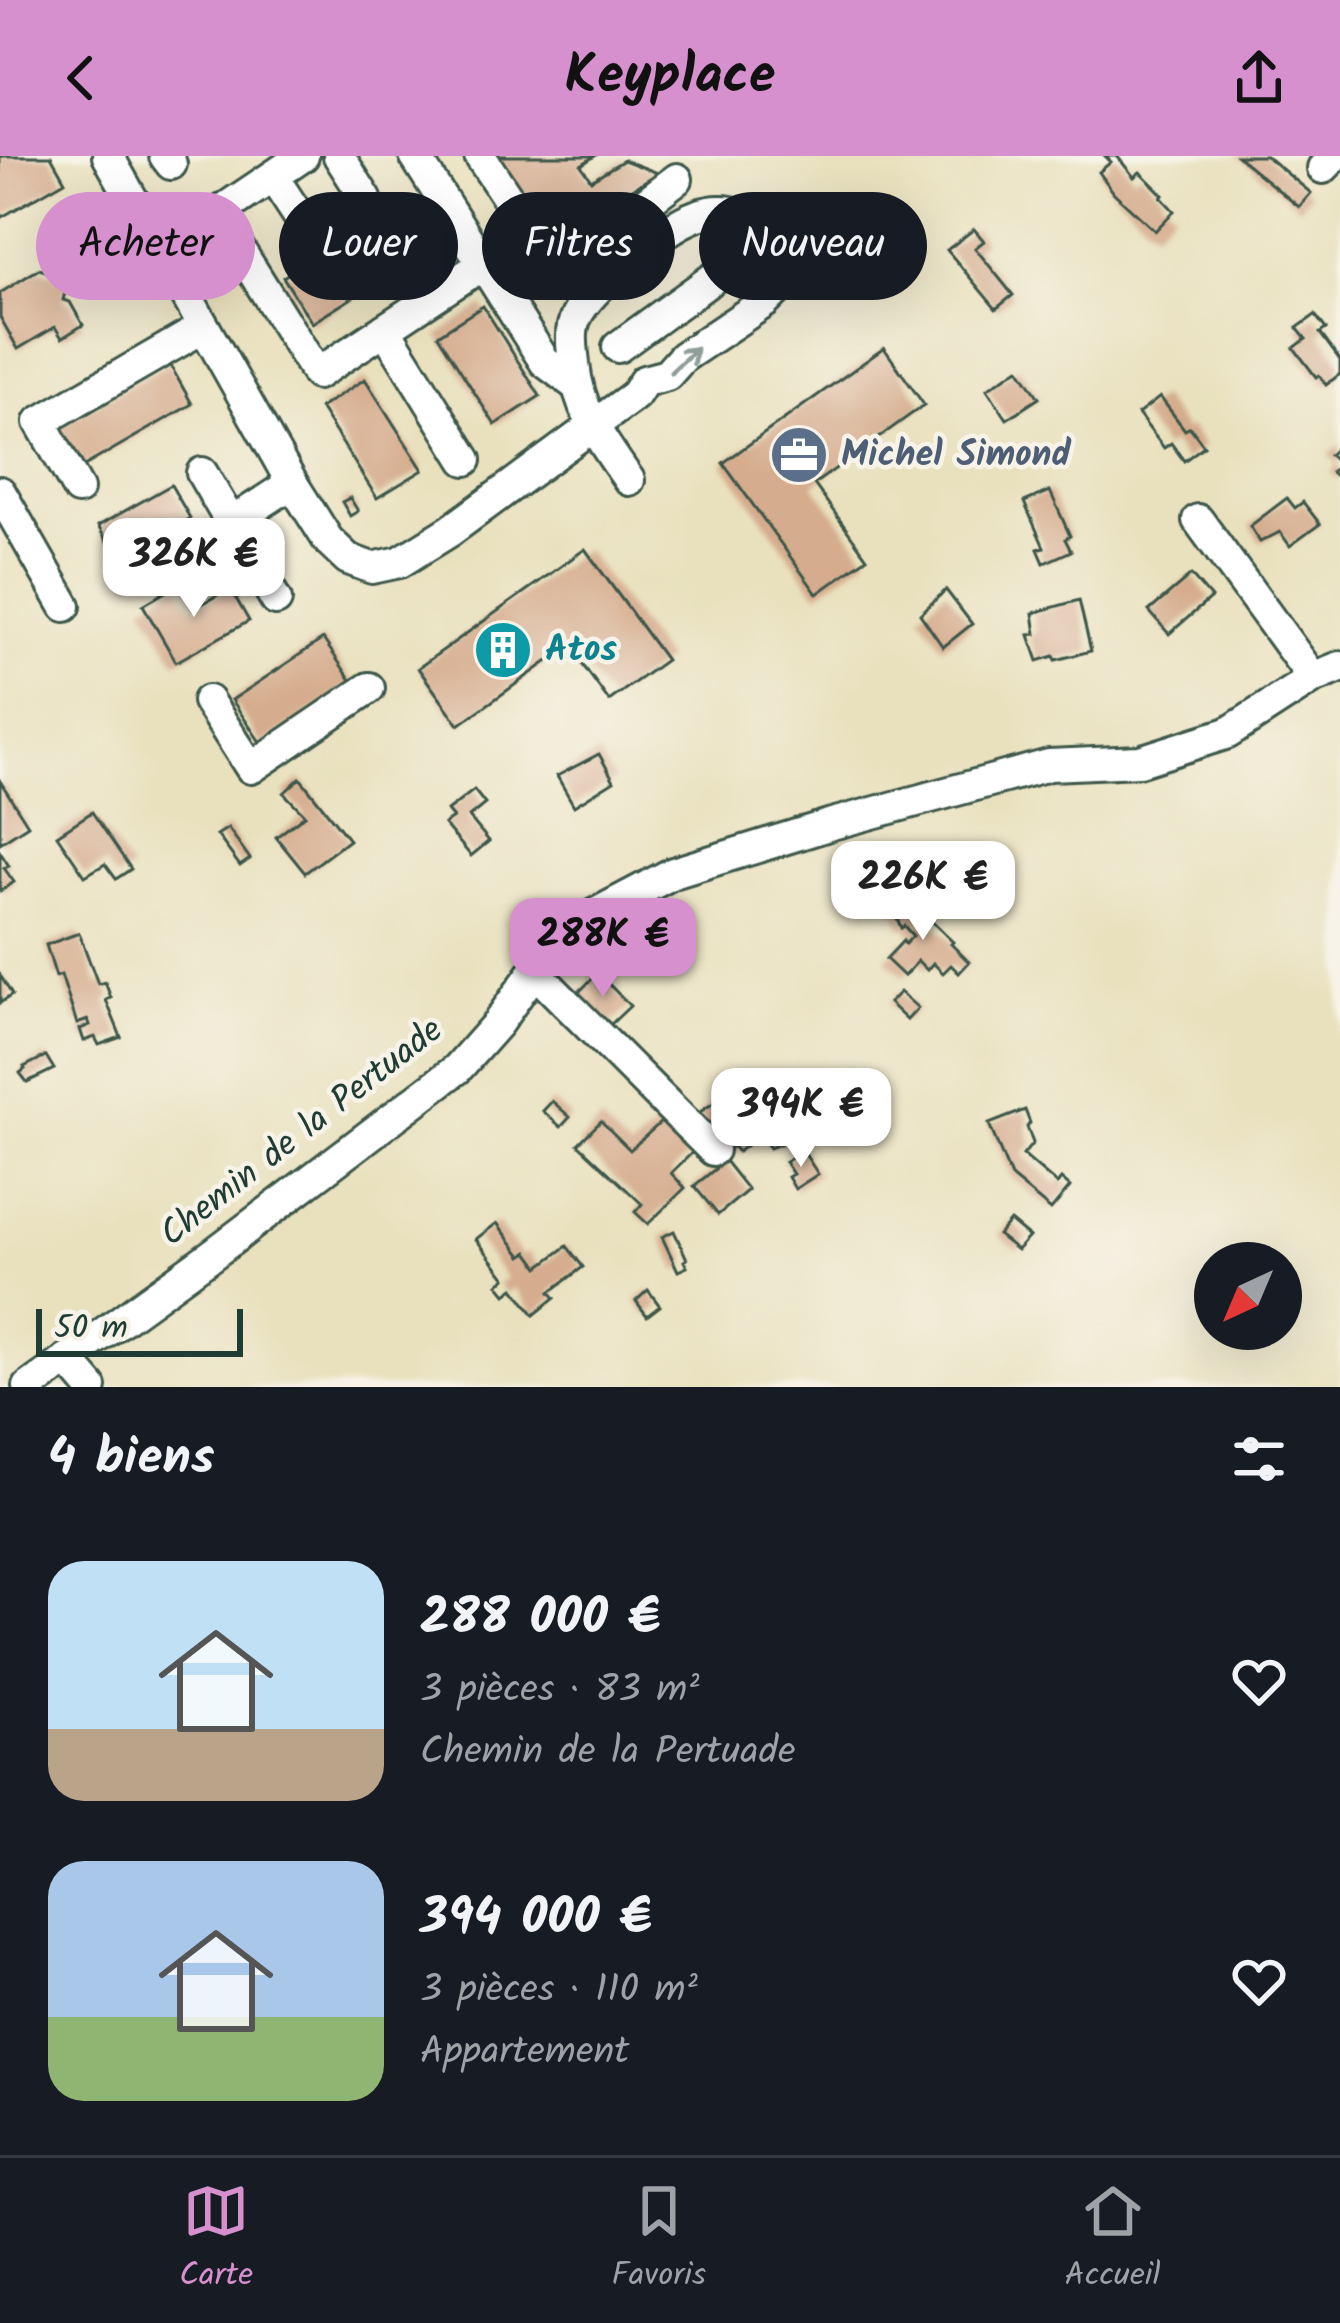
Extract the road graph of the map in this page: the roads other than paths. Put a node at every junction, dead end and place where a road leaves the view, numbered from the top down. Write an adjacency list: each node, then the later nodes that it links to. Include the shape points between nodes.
1 (108, 156): 17 (street)
2 (303, 156): 6 (street)
3 (339, 156): 9 (street)
4 (415, 156): 12 (street)
5 (480, 156): 10 (street)
6 (273, 176): 8 (street); 18 (street, via 217,214 316,374)
7 (677, 179): 11 (street)
8 (284, 192)
9 (362, 192)
10 (504, 192)
11 (660, 192)
12 (482, 265): 18 (street)
13 (699, 288): 19 (street)
14 (504, 300): 20 (street, via 544,362)
15 (590, 300): 20 (street, via 573,322)
16 (763, 300): 21 (street, one-way to 16)
17 (204, 327): 25 (street); 26 (street, via 40,422)
18 (385, 328): 22 (street)
19 (618, 347)
20 (576, 386): 21 (street)
21 (592, 426): 24 (street); 25 (street, via 450,531 400,562 372,568 328,540)
22 (466, 460)
23 (202, 473): 29 (street)
24 (629, 480)
25 (292, 483): 29 (street)
26 (78, 489)
27 (0, 492): 31 (street)
28 (1198, 520): 32 (street)
29 (231, 523): 30 (street)
30 (276, 600)
31 (65, 606)
32 (1327, 673): 35 (street, Chemin de la Pertuade, via 1228,733 1140,760 1049,765 673,873 563,931)
33 (369, 688): 34 (street, via 250,768)
34 (208, 701)
35 (536, 973): 36 (street); 37 (street, Chemin de la Pertuade, via 457,1069)
36 (713, 1150)
37 (68, 1359): 38 (street, Chemin de la Pertuade); 39 (street)
38 (29, 1387)
39 (91, 1387)

